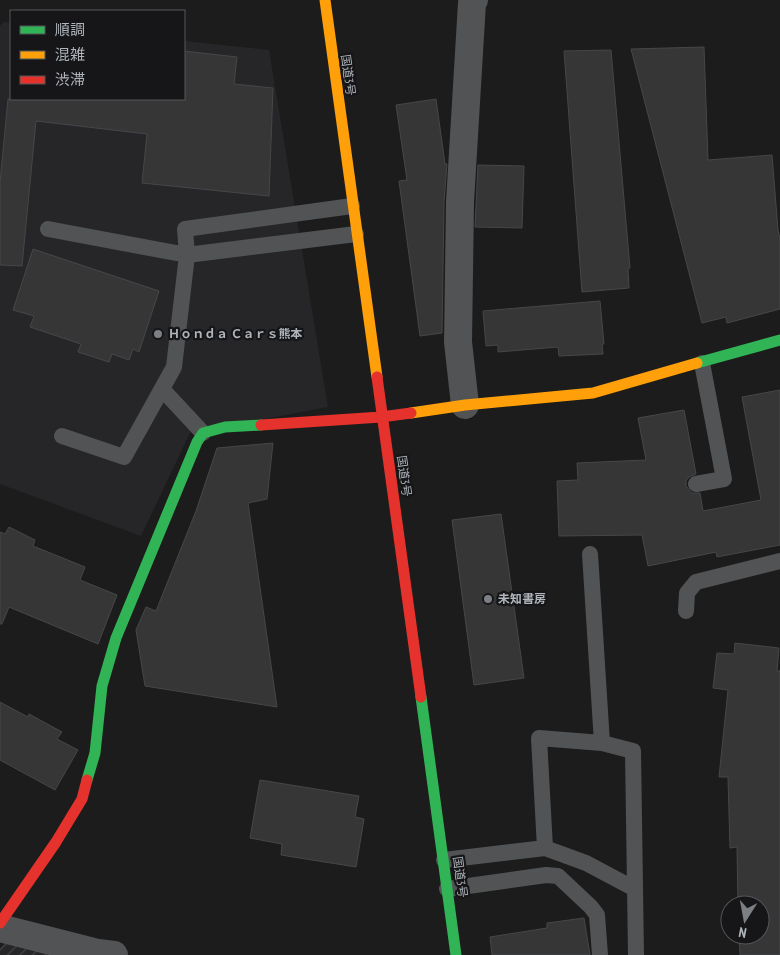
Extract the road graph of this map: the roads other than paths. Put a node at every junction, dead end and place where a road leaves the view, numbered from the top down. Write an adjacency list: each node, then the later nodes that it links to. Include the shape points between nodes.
1 (325, 0): 3 (main road, 国道3号)
2 (474, 0): 10 (street, via 460,202 458,342)
3 (352, 206): 5 (main road, 国道3号); 6 (lane, via 185,229)
4 (48, 229): 6 (lane)
5 (356, 234): 6 (lane); 11 (main road, 国道3号)
6 (187, 255): 9 (lane, via 174,367)
7 (780, 340): 8 (main road)
8 (702, 363): 10 (main road, via 592,393); 14 (lane, via 724,479)
9 (162, 389): 12 (lane); 13 (lane, via 124,457)
10 (465, 405): 11 (main road)
11 (382, 417): 12 (main road, via 225,427); 20 (main road, 国道3号)
12 (203, 433): 23 (main road, via 116,638 102,686 95,753 82,799)
13 (62, 436)
14 (696, 484)
15 (590, 554): 18 (lane)
16 (780, 561): 17 (lane, via 696,582 687,593)
17 (686, 611)
18 (602, 743): 19 (lane, via 539,738); 22 (lane, via 633,752)
19 (545, 848): 20 (lane); 22 (lane, via 586,863)
20 (444, 860): 21 (main road, 国道3号)
21 (447, 889): 26 (main road, 国道3号); 27 (lane, via 558,876 597,915)
22 (635, 889): 28 (lane)
23 (0, 923)
24 (0, 928): 25 (street)
25 (114, 955)
26 (456, 955)
27 (600, 955)
28 (636, 955)

